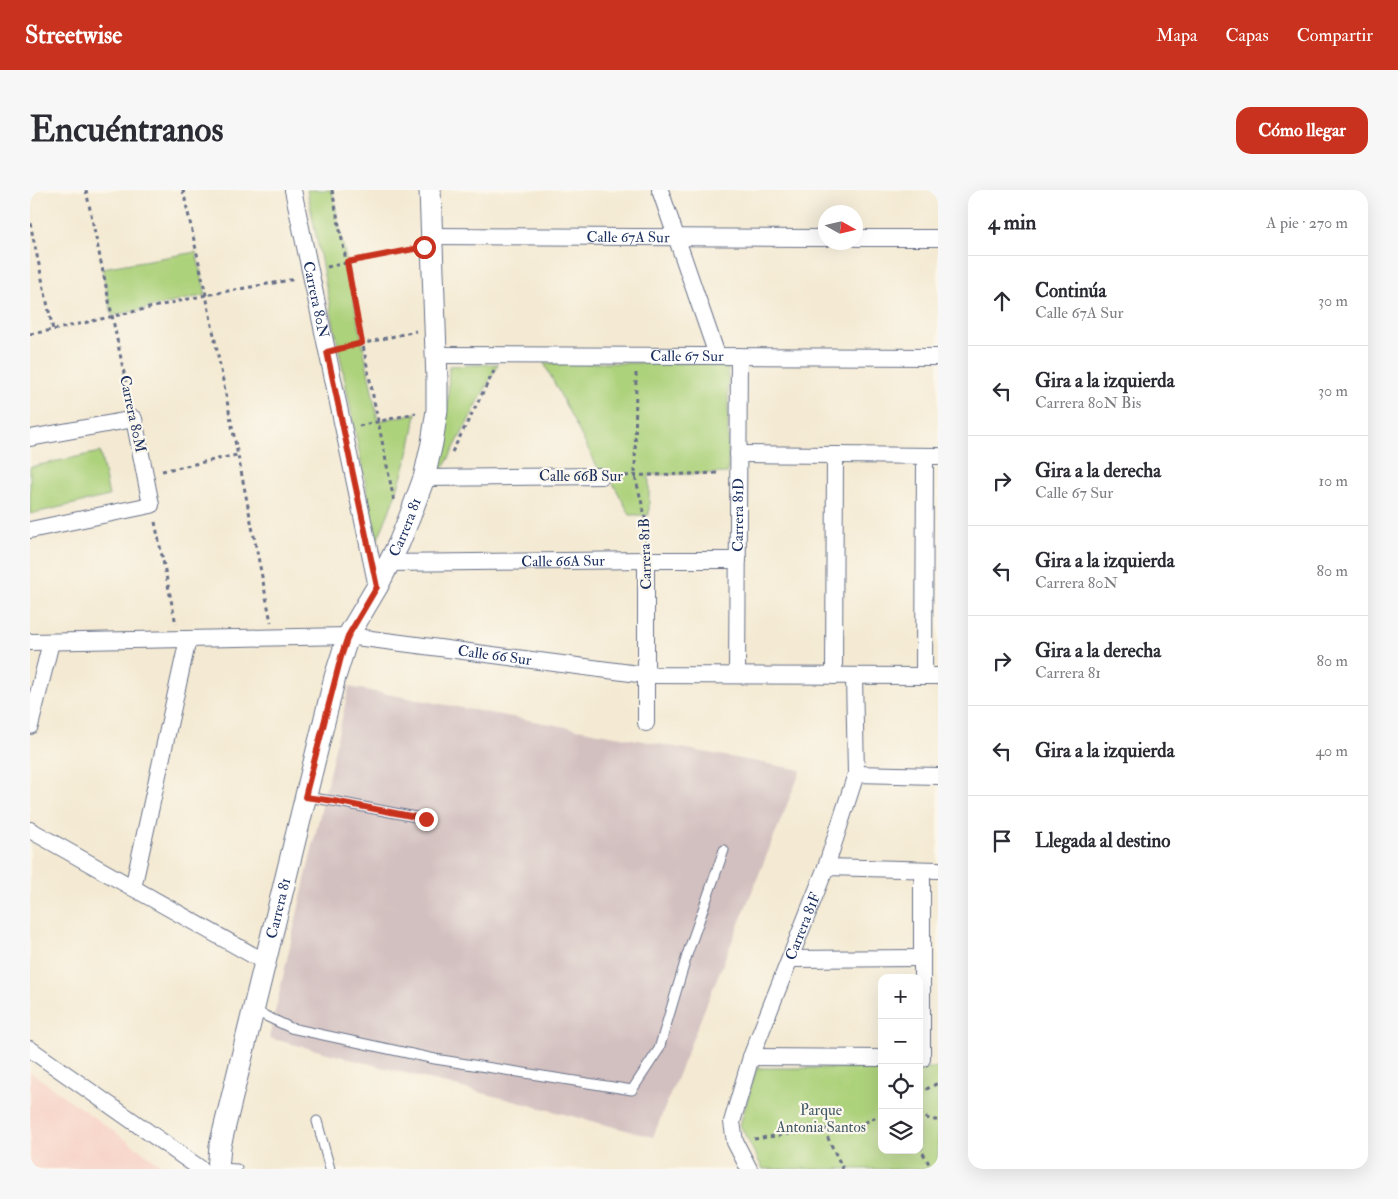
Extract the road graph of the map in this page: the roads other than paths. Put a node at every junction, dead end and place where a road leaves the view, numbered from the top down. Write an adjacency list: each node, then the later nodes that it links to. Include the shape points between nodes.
1 (293, 190): 23 (street, Carrera 80N)
2 (430, 190): 4 (street, Carrera 81)
3 (660, 190): 5 (street)
4 (432, 236): 5 (street, Calle 67A Sur); 9 (street, Carrera 81)
5 (676, 237): 6 (street, Calle 67A Sur); 10 (street)
6 (818, 238)
7 (863, 238): 8 (street)
8 (938, 238)
9 (436, 355): 10 (street, Calle 67 Sur); 18 (street, Carrera 81)
10 (716, 355): 11 (street, Calle 67 Sur)
11 (739, 356): 12 (street, Calle 67 Sur); 14 (street, Carrera 81D)
12 (938, 357)
13 (30, 438): 19 (street, Carrera 80M, via 134,419 151,505)
14 (738, 454): 15 (street); 21 (street, Carrera 81D)
15 (835, 455): 16 (street); 30 (street)
16 (931, 456): 32 (street)
17 (602, 476): 18 (street, Calle 66B Sur)
18 (431, 477): 22 (street, Carrera 81)
19 (30, 530)
20 (646, 560): 21 (street, Calle 66A Sur); 22 (street, Calle 66A Sur); 28 (street, Carrera 81B)
21 (738, 560): 29 (street, Carrera 81D)
22 (388, 563): 23 (street, Carrera 81)
23 (377, 587): 24 (street, Carrera 81)
24 (348, 636): 25 (street, Calle 66 Sur); 28 (street, Calle 66 Sur); 37 (street, Carrera 81)
25 (184, 639): 27 (street, Calle 66 Sur); 43 (street)
26 (30, 642): 27 (street, Calle 66 Sur)
27 (51, 642): 34 (street)
28 (646, 675): 29 (street, Calle 66 Sur); 33 (street, Carrera 81B)
29 (737, 675): 30 (street, Calle 66 Sur)
30 (834, 676): 31 (street, Calle 66 Sur)
31 (854, 676): 32 (street, Calle 66 Sur); 35 (street, Carrera 81F)
32 (931, 676)
33 (646, 723)
34 (30, 726)
35 (856, 774): 36 (street); 41 (street, Carrera 81F)
36 (938, 776)
37 (305, 797): 38 (lane); 46 (street, Carrera 81)
38 (426, 819)
39 (30, 830): 43 (street)
40 (724, 850): 47 (lane, via 688,952 659,1049 632,1090 426,1056 291,1028)
41 (826, 867): 42 (street); 45 (street, Carrera 81F)
42 (930, 870): 44 (street)
43 (133, 888): 46 (street)
44 (921, 958): 45 (street); 51 (street)
45 (790, 959): 49 (street, Carrera 81F)
46 (265, 962): 47 (street, Carrera 81)
47 (253, 1010): 53 (street, Carrera 81, via 220,1146)
48 (30, 1049): 53 (street)
49 (751, 1057): 50 (street); 55 (street, Carrera 81F, via 732,1122 735,1142)
50 (878, 1058)
51 (926, 1058)
52 (317, 1121): 54 (lane)
53 (218, 1169)
54 (330, 1169)
55 (749, 1169)

